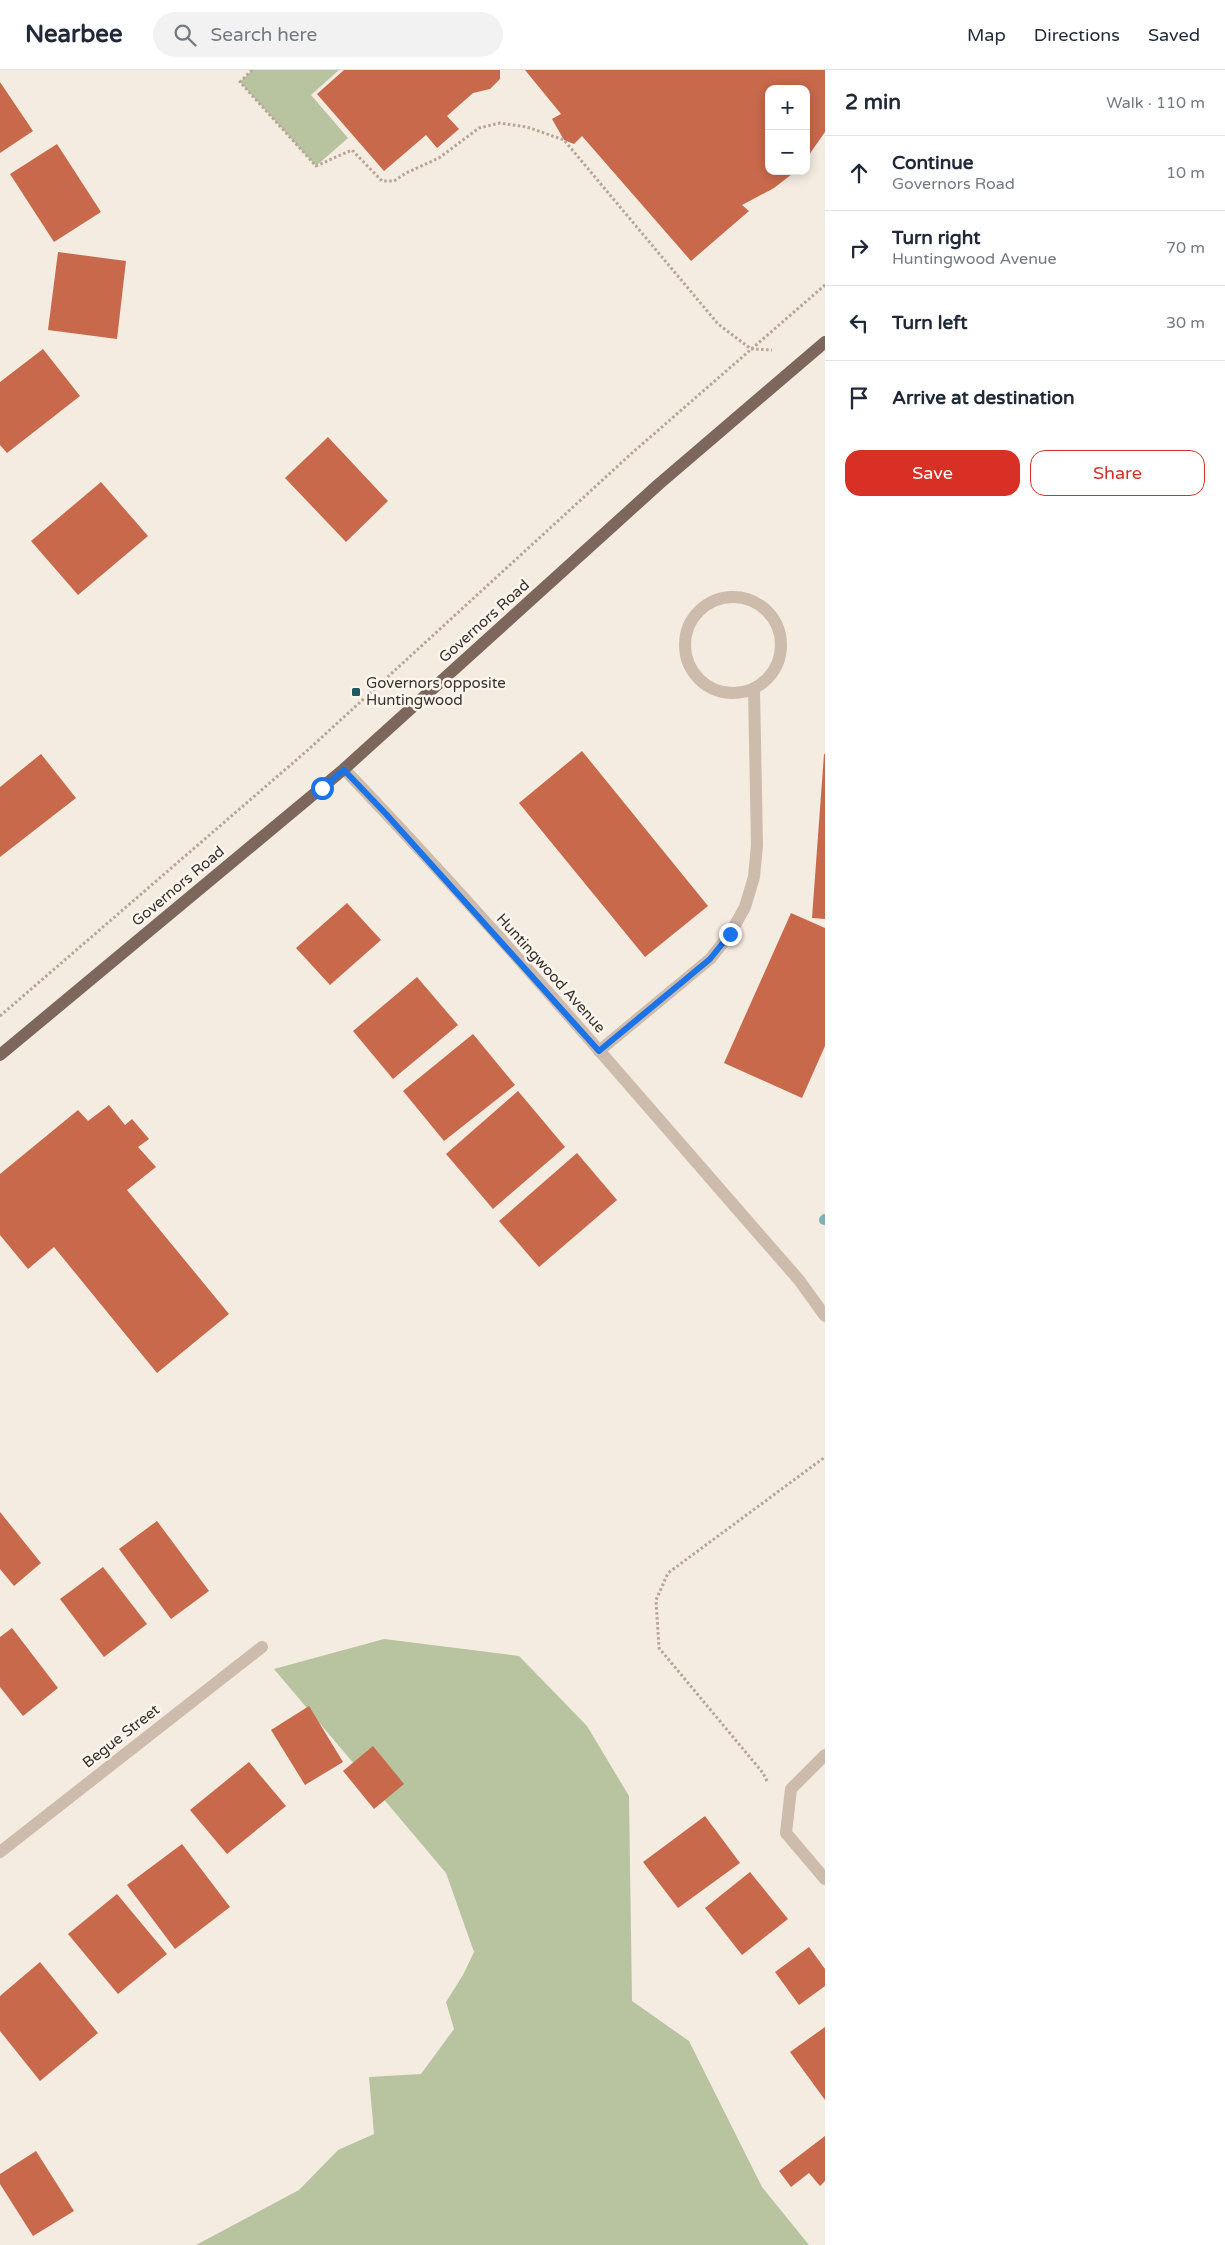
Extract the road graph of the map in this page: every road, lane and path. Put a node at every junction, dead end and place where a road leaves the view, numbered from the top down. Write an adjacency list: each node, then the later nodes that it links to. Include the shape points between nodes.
1 (252, 70): 4 (path, via 240,82 316,166 352,150 382,181 394,181 439,158 479,128 500,123 527,127 564,140 718,324)
2 (825, 285): 4 (path)
3 (825, 342): 7 (main road, Governors Road, via 660,484)
4 (751, 348): 5 (path); 8 (path, via 309,749)
5 (772, 350)
6 (754, 689): 6 (street, via 771,675 779,662 781,647 777,625 763,608 742,597 713,601 695,615 688,628 685,651 689,665 704,683 717,690 732,694); 9 (street, via 757,845 754,877 745,907 730,934 710,959)
7 (344, 770): 9 (street, Huntingwood Avenue); 10 (main road, Governors Road)
8 (0, 1016)
9 (599, 1051): 11 (street, Huntingwood Avenue, via 799,1280)
10 (0, 1055)
11 (825, 1316)
12 (825, 1457): 15 (path, via 668,1573 656,1600 659,1648 764,1773)
13 (262, 1647): 16 (street, Begue Street)
14 (825, 1755): 17 (street, via 791,1789 786,1833)
15 (770, 1790)
16 (0, 1852)
17 (825, 1879)

